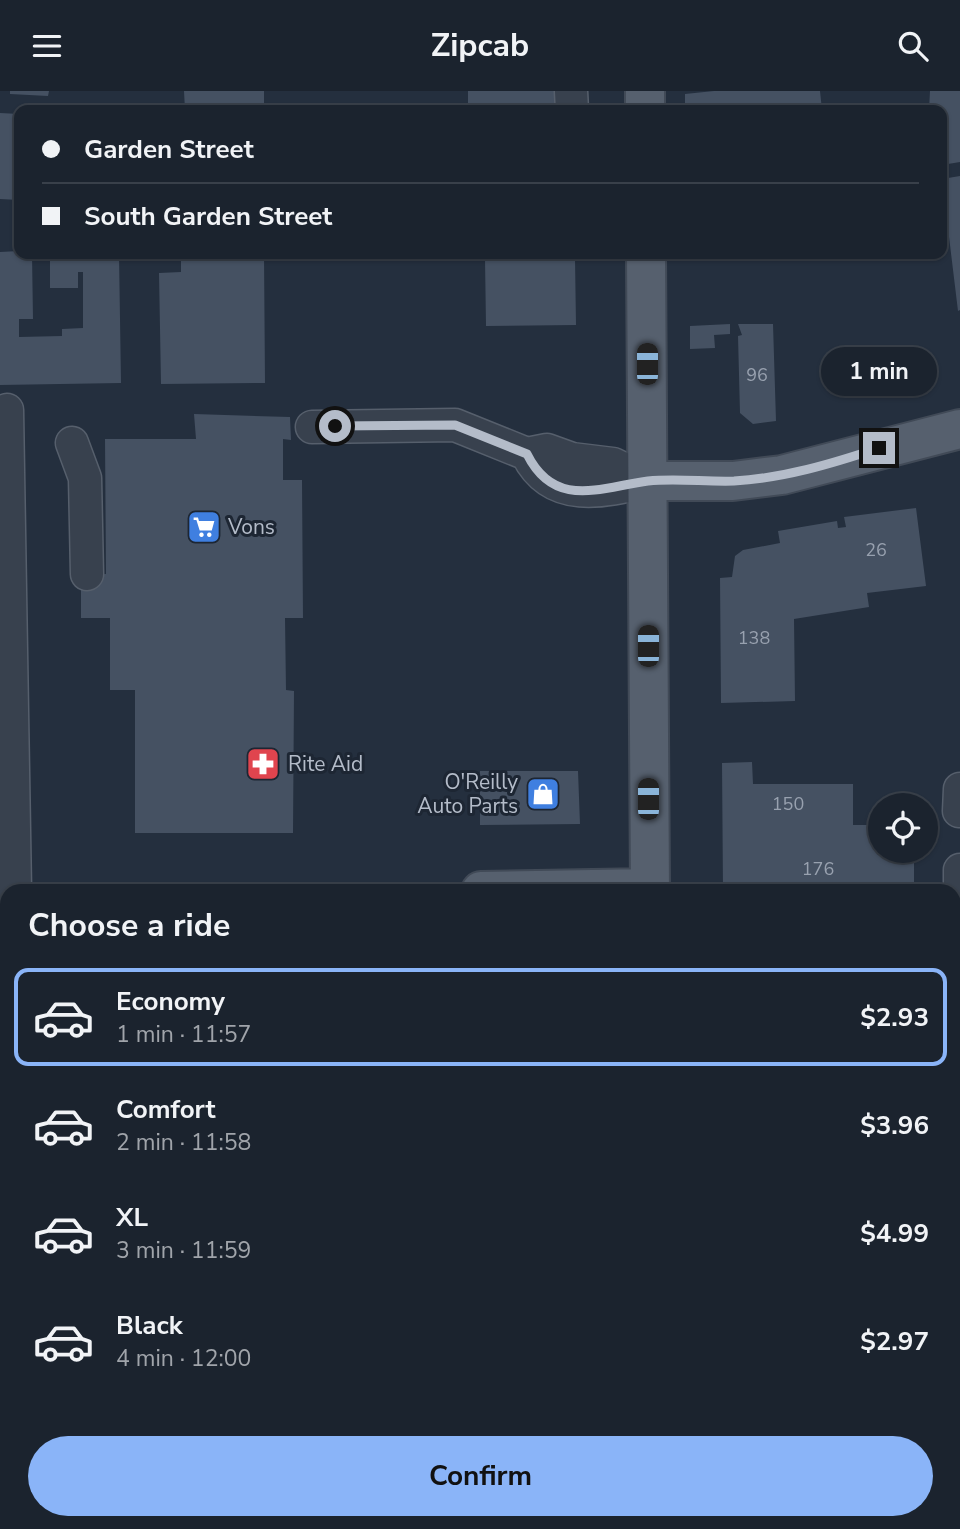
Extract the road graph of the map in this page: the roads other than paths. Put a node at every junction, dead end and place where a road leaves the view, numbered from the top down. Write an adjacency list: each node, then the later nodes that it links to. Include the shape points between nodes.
1 (646, 259): 6 (main road)
2 (13, 410): 11 (street)
3 (312, 427): 6 (street, via 455,425 527,454 536,471 573,490 601,492)
4 (960, 429): 6 (main road, via 782,475 733,481)
5 (72, 443): 7 (street, via 85,478)
6 (648, 481): 12 (main road)
7 (88, 575)
8 (960, 789): 9 (street)
9 (959, 811)
10 (960, 870): 13 (street)
11 (15, 884)
12 (650, 884)
13 (960, 884)

